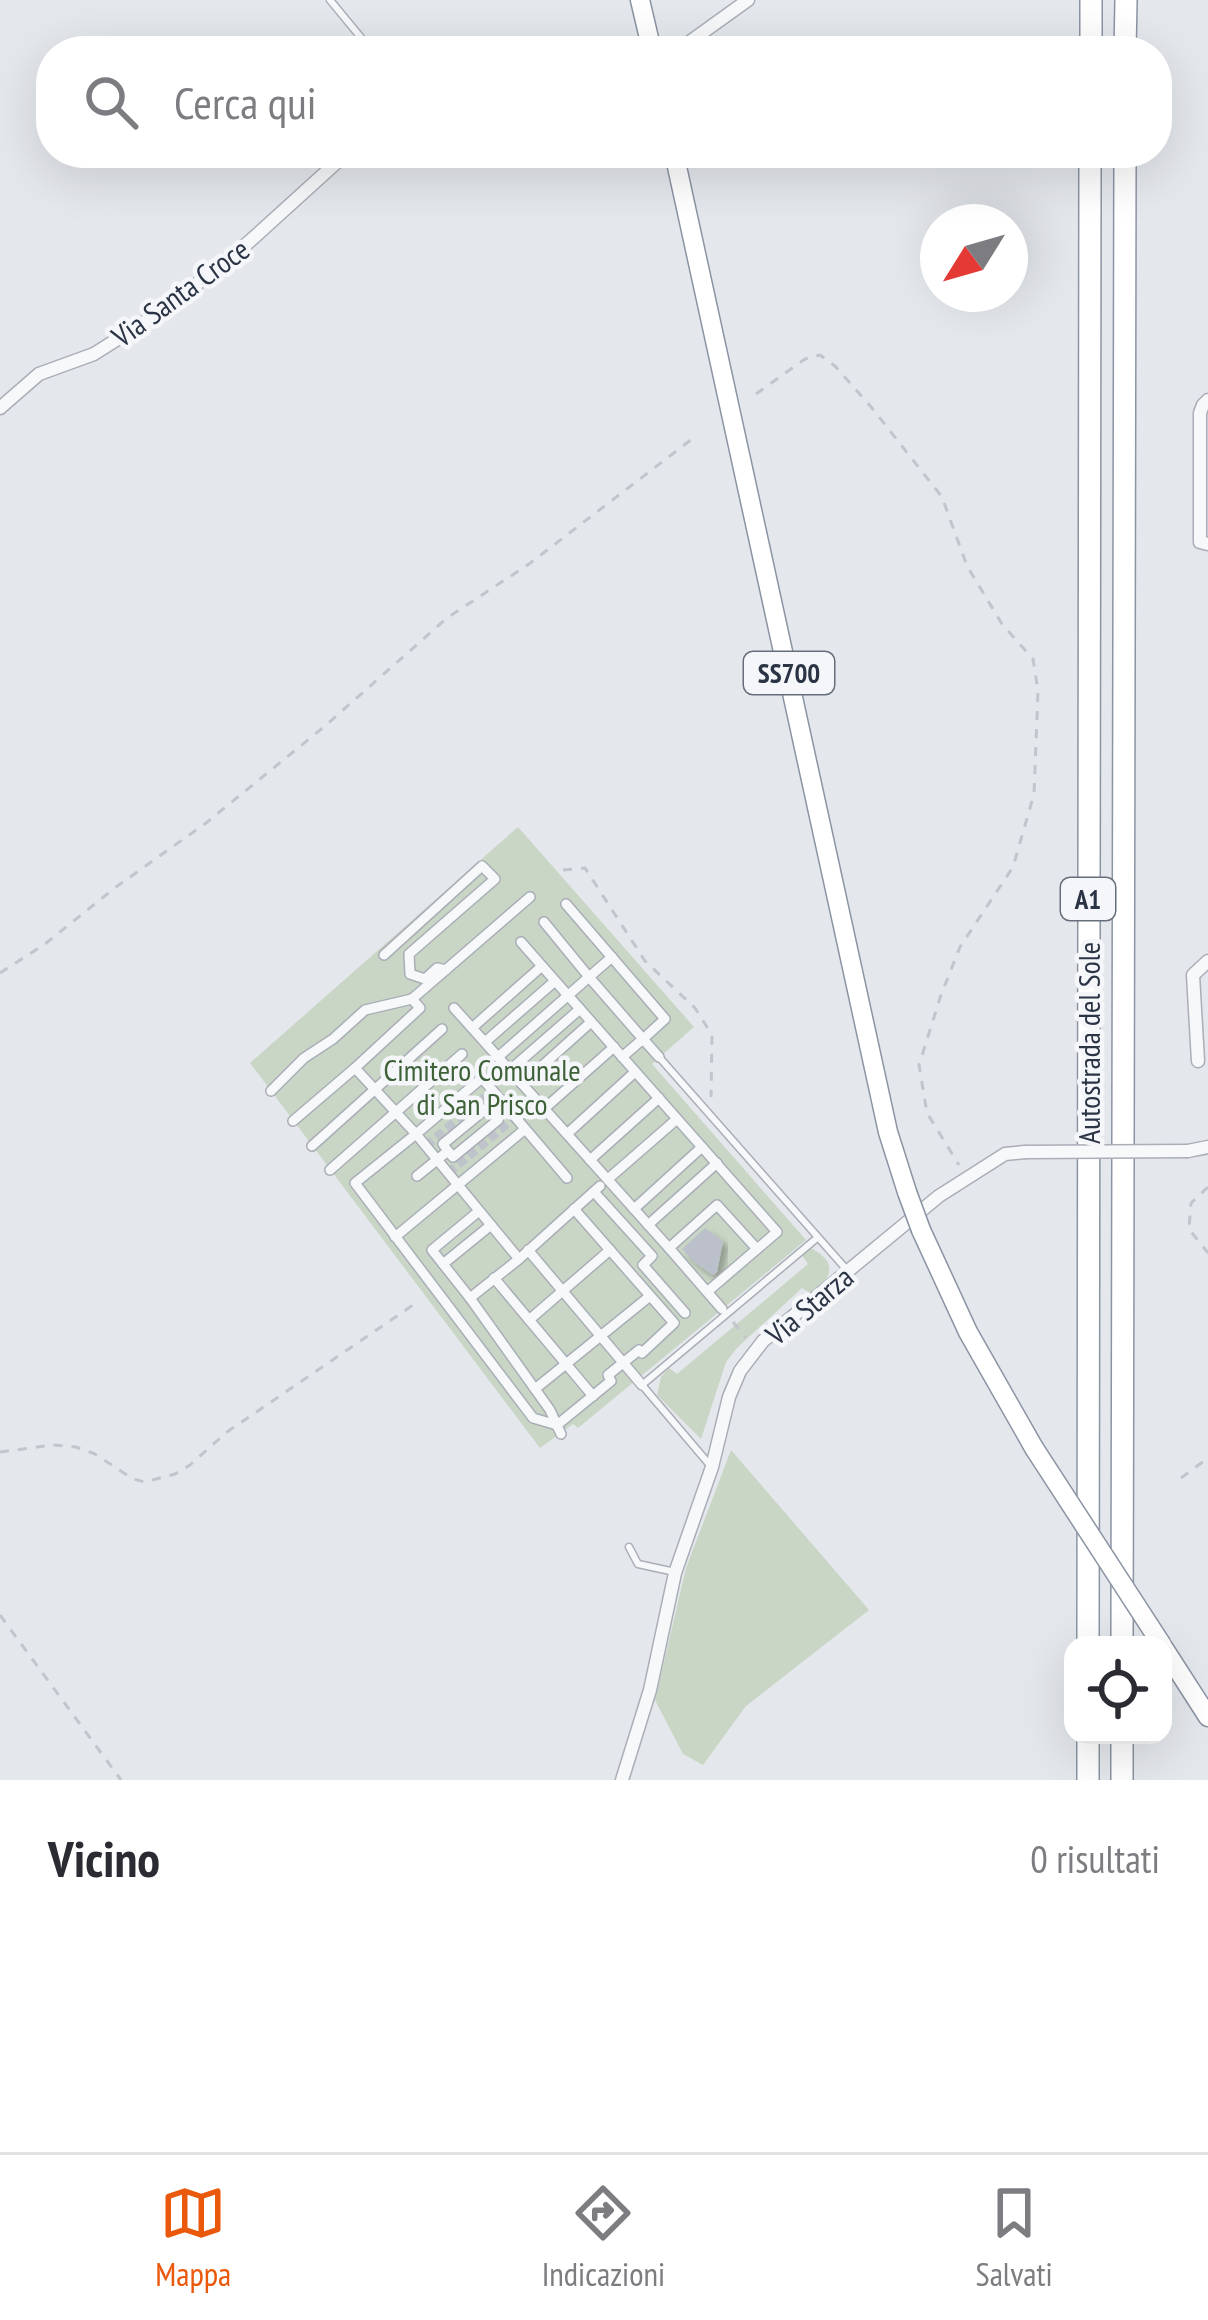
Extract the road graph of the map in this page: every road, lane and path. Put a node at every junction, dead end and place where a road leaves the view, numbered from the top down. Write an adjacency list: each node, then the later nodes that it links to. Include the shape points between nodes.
1 (330, 0): 6 (lane)
2 (640, 0): 7 (highway)
3 (748, 0): 8 (street)
4 (1091, 0): 9 (highway)
5 (1126, 0): 10 (highway)
6 (360, 36)
7 (649, 36)
8 (698, 36)
9 (1090, 36)
10 (1125, 36)
11 (330, 168): 17 (street, Via Santa Croce, via 171,305 94,354 39,374)
12 (677, 168): 120 (highway, SS700, bridge, via 907,1192 968,1332)
13 (1090, 168): 118 (highway, Autostrada del Sole / A1)
14 (1125, 168): 119 (highway, Autostrada del Sole / A1)
15 (756, 394): 72 (path, via 805,359 820,356 835,366 942,497 967,566 1034,659 1034,794 1013,867 960,947 919,1065 927,1113)
16 (1208, 400): 19 (street, via 1200,413 1200,542)
17 (0, 408)
18 (692, 440): 30 (path, via 447,618 206,823)
19 (1208, 544)
20 (563, 870): 58 (path, via 585,868 645,961 695,1007 712,1035)
21 (530, 897): 29 (street)
22 (566, 904): 26 (street)
23 (544, 922): 31 (street)
24 (521, 941): 28 (street)
25 (384, 955): 29 (street, via 482,866 495,879 409,954 410,974 425,979)
26 (612, 957): 31 (street); 40 (street, via 665,1019)
27 (1208, 961): 47 (street, via 1193,975)
28 (542, 966): 32 (street); 38 (street)
29 (446, 970): 34 (street)
30 (0, 973)
31 (589, 976): 33 (street); 40 (street)
32 (555, 981): 33 (street); 41 (street)
33 (568, 995): 36 (street); 44 (street)
34 (412, 999): 48 (street, via 420,1008); 53 (street, via 365,1010)
35 (454, 1008): 38 (street)
36 (580, 1009): 37 (street); 49 (street)
37 (592, 1022): 42 (street); 51 (street)
38 (472, 1028): 41 (street)
39 (442, 1029): 52 (street)
40 (643, 1039): 45 (street); 46 (street)
41 (485, 1042): 44 (street)
42 (614, 1047): 45 (street); 56 (street)
43 (463, 1054): 57 (street)
44 (498, 1057): 49 (street)
45 (622, 1057): 50 (street)
46 (659, 1057): 58 (lane)
47 (1198, 1061)
48 (355, 1067): 52 (street); 60 (street)
49 (510, 1070): 51 (street)
50 (635, 1072): 54 (street); 63 (street)
51 (522, 1084): 56 (street)
52 (375, 1089): 57 (street); 64 (street)
53 (271, 1090)
54 (659, 1098): 59 (street); 68 (street)
55 (504, 1105): 61 (street); 62 (street, via 483,1074); 67 (street, via 488,1108 443,1144 448,1151)
56 (544, 1108): 63 (street)
57 (396, 1112): 62 (street); 70 (street)
58 (711, 1116): 85 (lane)
59 (677, 1119): 65 (street); 75 (street)
60 (293, 1121)
61 (524, 1130): 73 (street); 74 (street)
62 (416, 1134): 67 (street); 84 (street, via 355,1183)
63 (567, 1135): 68 (street)
64 (312, 1146)
65 (702, 1147): 69 (street); 80 (street)
66 (1208, 1147): 72 (street, Via Starza, bridge, via 1005,1154)
67 (437, 1160): 71 (street); 74 (street)
68 (590, 1160): 75 (street)
69 (717, 1163): 76 (street); 82 (street)
70 (330, 1170)
71 (417, 1176)
72 (966, 1177): 92 (street, Via Starza)
73 (567, 1178)
74 (458, 1184): 81 (street); 84 (street)
75 (600, 1186): 79 (street); 80 (street); 100 (street, via 652,1256 643,1264)
76 (738, 1187): 78 (street); 87 (street, via 778,1232)
77 (1208, 1187): 89 (path, via 1191,1203 1189,1229)
78 (717, 1205): 86 (street); 87 (street)
79 (574, 1209): 88 (street); 90 (street)
80 (634, 1209): 82 (street)
81 (479, 1211): 83 (street); 91 (street, via 431,1250)
82 (649, 1225): 86 (street)
83 (491, 1226): 90 (street); 91 (street)
84 (395, 1237): 110 (street, via 533,1418)
85 (817, 1238): 92 (lane); 107 (lane)
86 (668, 1248): 95 (street)
87 (757, 1249): 95 (street)
88 (610, 1250): 94 (street); 96 (street)
89 (1208, 1253)
90 (523, 1254): 93 (street); 94 (street)
91 (443, 1264): 97 (street)
92 (849, 1272): 113 (street, Via Starza, via 763,1341 740,1371)
93 (494, 1278): 97 (street); 101 (street)
94 (562, 1291): 101 (street); 103 (street)
95 (707, 1292): 99 (street)
96 (650, 1296): 103 (street); 105 (street, via 674,1323)
97 (470, 1298): 108 (street)
98 (416, 1303): 111 (path, via 175,1474 133,1479 76,1447)
99 (722, 1309)
100 (685, 1313)
101 (529, 1319): 106 (street)
102 (731, 1321): 104 (path)
103 (601, 1337): 105 (street); 106 (street)
104 (747, 1340)
105 (622, 1363): 107 (street); 109 (street)
106 (567, 1365): 108 (street); 109 (street)
107 (642, 1385): 113 (lane)
108 (536, 1389): 110 (street)
109 (592, 1396): 110 (street)
110 (559, 1430)
111 (0, 1452)
112 (1208, 1458): 114 (path)
113 (712, 1467): 116 (street, Via Starza)
114 (1181, 1478)
115 (629, 1547): 116 (lane, via 638,1564)
116 (675, 1573): 126 (street, Via Starza)
117 (0, 1615): 125 (path)
118 (1088, 1636)
119 (1122, 1636)
120 (1156, 1636)
121 (1172, 1661): 122 (highway, SS700)
122 (1208, 1717)
123 (1088, 1744): 127 (highway)
124 (1122, 1744): 128 (highway)
125 (121, 1780)
126 (622, 1780)
127 (1088, 1780)
128 (1122, 1780)

